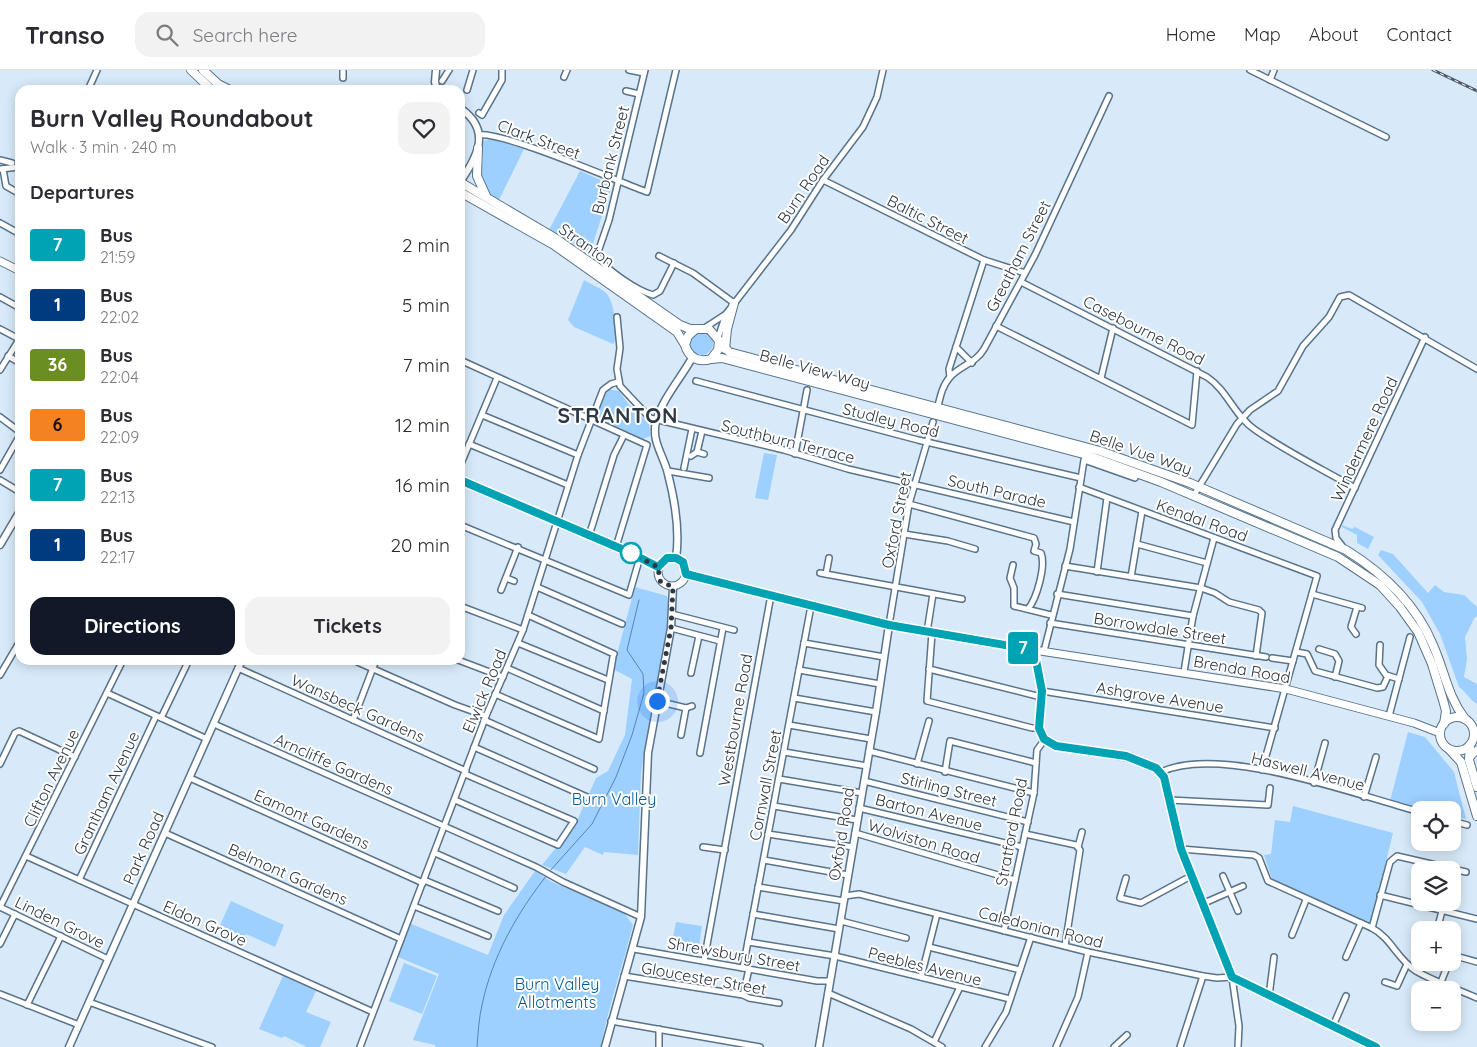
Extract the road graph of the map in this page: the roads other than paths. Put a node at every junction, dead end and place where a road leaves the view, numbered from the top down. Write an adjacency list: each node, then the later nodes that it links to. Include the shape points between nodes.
1 (97, 70): 19 (street)
2 (191, 70): 20 (highway)
3 (203, 70): 21 (highway)
4 (343, 70): 16 (street)
5 (473, 70): 23 (street)
6 (502, 70): 28 (street, via 502,80 482,115)
7 (567, 70): 15 (street)
8 (629, 70): 14 (street)
9 (676, 70): 38 (street, Clark Street, via 647,192)
10 (883, 70): 37 (street, Burn Road, via 871,114)
11 (1250, 70): 17 (street)
12 (1274, 70): 17 (street)
13 (443, 72): 18 (street); 22 (street)
14 (645, 72): 25 (street, Burbank Street)
15 (564, 77)
16 (343, 78)
17 (1270, 80): 30 (street)
18 (442, 81)
19 (90, 85)
20 (207, 85)
21 (222, 85)
22 (436, 85)
23 (467, 90)
24 (626, 92): 25 (street)
25 (639, 94): 38 (street, Burbank Street)
26 (1109, 96): 50 (street, Greatham Street)
27 (465, 113): 29 (street, via 473,120)
28 (479, 113)
29 (479, 135): 31 (street); 38 (street, Clark Street, via 495,136)
30 (1386, 136)
31 (478, 148): 36 (street); 42 (highway, via 477,176)
32 (0, 160): 33 (street)
33 (12, 163)
34 (15, 168): 35 (street)
35 (2, 169): 40 (street, via 6,186)
36 (465, 174)
37 (823, 180): 46 (street, Baltic Street); 53 (street, Burn Road, via 792,230)
38 (618, 182): 48 (street, Burbank Street, via 597,255 621,277 653,295 660,290)
39 (465, 185): 42 (highway, Stranton)
40 (15, 191)
41 (465, 195): 64 (highway, Stranton, via 572,257 677,332)
42 (487, 198): 58 (highway, Stranton, via 555,238 680,326)
43 (0, 223): 44 (street)
44 (15, 231)
45 (659, 256): 48 (street)
46 (984, 260): 50 (street, Baltic Street); 66 (street)
47 (0, 261): 49 (main road)
48 (674, 263): 53 (street)
49 (15, 268)
50 (1025, 273): 51 (street, Greatham Street)
51 (1021, 282): 57 (street, Greatham Street); 59 (street, Casebourne Road)
52 (0, 297): 54 (street)
53 (734, 303): 55 (street, Burn Road); 67 (highway)
54 (15, 305)
55 (726, 314): 58 (street, Burn Road); 63 (street, Burn Road)
56 (617, 317): 80 (street, via 620,348)
57 (996, 326): 73 (street, Greatham Street, via 981,355); 79 (street)
58 (701, 328): 63 (highway, via 713,332); 64 (highway, via 688,336)
59 (1113, 328): 76 (street, Casebourne Road); 79 (street)
60 (0, 329): 61 (street)
61 (15, 336)
62 (1425, 337): 74 (street); 88 (street, via 1349,295 1340,297 1329,317 1303,346 1278,391); 117 (street, Windermere Road)
63 (719, 339): 67 (highway); 71 (highway, via 718,350)
64 (685, 345): 69 (highway)
65 (15, 346): 68 (street)
66 (956, 347): 73 (street); 77 (street, via 949,369)
67 (725, 349): 83 (highway, Belle Vue Way, via 734,354)
68 (8, 356): 70 (street); 75 (street)
69 (692, 358): 71 (highway); 91 (street)
70 (15, 360)
71 (711, 360): 84 (highway, Belle View Way, via 722,358)
72 (465, 362): 78 (street)
73 (972, 363): 77 (street, Greatham Street)
74 (1477, 369)
75 (0, 370)
76 (1197, 371): 79 (street, via 1192,425); 88 (street, Casebourne Road, via 1215,382)
77 (950, 377): 83 (street)
78 (497, 378): 86 (street); 90 (street)
79 (1101, 378)
80 (618, 382): 90 (street, Elwick Road, via 603,390); 91 (street, via 632,401)
81 (696, 382): 85 (street, Studley Road)
82 (807, 390): 85 (street)
83 (938, 406): 89 (street); 116 (highway, Belle Vue Way, via 1100,451)
84 (912, 409): 89 (highway, Belle Vue Way)
85 (803, 410): 97 (street, Studley Road); 102 (street)
86 (482, 414): 98 (street); 103 (street)
87 (0, 417): 92 (street)
88 (1242, 418): 116 (street); 117 (street, Casebourne Road, via 1253,428)
89 (934, 419): 97 (street, Oxford Street); 119 (highway, Belle Vue Way, via 1087,455)
90 (591, 420): 95 (street); 103 (street, Elwick Road)
91 (656, 421): 93 (street, Southburn Terrace); 107 (street, via 655,436)
92 (15, 429)
93 (692, 429): 94 (street, Southburn Terrace); 105 (street)
94 (702, 432): 99 (street); 102 (street, Southburn Terrace)
95 (624, 435): 128 (street, via 614,455); 132 (street, via 647,445)
96 (15, 442): 106 (street)
97 (926, 442): 109 (street, Studley Road); 114 (street, Oxford Street)
98 (469, 444): 100 (street); 113 (street)
99 (697, 452): 101 (street); 104 (street)
100 (465, 454)
101 (704, 454)
102 (795, 454): 114 (street, Southburn Terrace)
103 (578, 455): 113 (street, Elwick Road)
104 (691, 456)
105 (684, 468)
106 (0, 470)
107 (668, 471): 108 (street); 137 (street, via 674,498 678,542)
108 (709, 478)
109 (1080, 478): 110 (street, via 1084,460); 115 (street)
110 (1135, 478)
111 (0, 480): 118 (street)
112 (465, 482): 124 (main road)
113 (568, 485): 124 (street, Elwick Road)
114 (914, 485): 121 (street, Oxford Street); 125 (street, South Parade)
115 (1079, 487): 120 (street, Kendal Road); 125 (street)
116 (1199, 487): 119 (street); 135 (highway, Belle Vue Way)
117 (1355, 488): 135 (street, Windermere Road, via 1335,530 1336,538)
118 (15, 489)
119 (1194, 495): 227 (highway, Belle Vue Way, via 1338,557 1380,585 1408,617 1429,654 1444,703)
120 (1107, 498): 122 (street, Kendal Road); 144 (street)
121 (909, 504): 127 (street, Oxford Street); 161 (street, via 1034,538 1034,551 1042,554 1037,592)
122 (1142, 511): 129 (street, Kendal Road); 130 (street)
123 (15, 520): 131 (street)
124 (557, 522): 128 (main road); 139 (street, Elwick Road)
125 (1074, 522): 142 (street)
126 (465, 527): 133 (street)
127 (904, 534): 134 (street); 151 (street, Oxford Street)
128 (589, 536): 132 (main road)
129 (1214, 538): 141 (street); 156 (street, Kendal Road, via 1317,576)
130 (1137, 544): 141 (street); 146 (street)
131 (0, 545)
132 (616, 547): 136 (main road)
133 (518, 548): 139 (street); 147 (street)
134 (975, 549)
135 (1346, 550): 223 (highway, Belle Vue Way, via 1391,584 1414,611 1433,644 1453,703)
136 (640, 558): 139 (street, via 630,595); 143 (main road)
137 (676, 558): 143 (main road, via 667,558); 145 (main road, via 683,562)
138 (829, 558): 151 (street, via 823,573)
139 (546, 559): 149 (street, Elwick Road)
140 (1013, 564): 161 (street, via 1010,578 1014,588 1014,606)
141 (1207, 564): 152 (street)
142 (1064, 566): 144 (street); 155 (street)
143 (658, 567): 150 (main road, via 660,581)
144 (1097, 572): 146 (street)
145 (686, 574): 150 (main road, via 683,581); 157 (main road, Brenda Road)
146 (1131, 577): 152 (street)
147 (506, 578): 148 (street); 153 (street)
148 (514, 581)
149 (537, 587): 163 (street, Elwick Road); 167 (street)
150 (673, 587): 162 (street)
151 (895, 588): 154 (street); 168 (street, Oxford Street)
152 (1201, 588): 165 (street); 187 (street, via 1262,613)
153 (501, 590)
154 (933, 594): 158 (street); 173 (street)
155 (1057, 594): 164 (street); 165 (street)
156 (1312, 594): 174 (street, via 1360,607 1351,627); 186 (street)
157 (771, 595): 159 (main road, Brenda Road); 288 (street, Westbourne Road)
158 (962, 599)
159 (811, 606): 168 (main road, Brenda Road); 179 (street, Cornwall Street)
160 (465, 608): 171 (street)
161 (1028, 610): 164 (street)
162 (672, 614): 169 (street); 170 (street)
163 (528, 615): 171 (street, Elwick Road); 208 (street, via 614,656)
164 (1051, 615): 166 (street)
165 (1193, 616): 180 (street)
166 (1050, 623): 180 (street, Borrowdale Street); 185 (street)
167 (622, 624)
168 (889, 625): 173 (main road, Brenda Road); 188 (street, Oxford Road)
169 (671, 628): 175 (street); 215 (street)
170 (723, 628): 172 (street); 177 (street)
171 (523, 630): 178 (street, Elwick Road)
172 (734, 630)
173 (929, 632): 183 (main road, Brenda Road); 199 (street)
174 (1356, 634)
175 (698, 636): 177 (street); 202 (street)
176 (1410, 637): 207 (street)
177 (720, 641): 244 (street)
178 (518, 642): 198 (street, Elwick Road); 208 (street)
179 (804, 643): 188 (street); 200 (street, Cornwall Street)
180 (1189, 645): 187 (street, Borrowdale Street); 201 (street)
181 (1380, 645): 204 (street, via 1379,665)
182 (15, 650): 203 (street)
183 (1034, 650): 185 (main road, Brenda Road); 213 (street)
184 (1319, 650): 206 (street, via 1335,654 1339,660)
185 (1044, 651): 201 (main road, Brenda Road)
186 (1296, 652): 189 (street); 206 (street, via 1307,654 1314,671)
187 (1256, 656): 189 (street, Borrowdale Street)
188 (884, 657): 209 (street, Oxford Road)
189 (1294, 662): 210 (street)
190 (465, 663): 205 (street)
191 (121, 665): 211 (street, Clifton Avenue)
192 (186, 665): 221 (street, Grantham Avenue)
193 (240, 665): 196 (street, Park Road)
194 (365, 665): 197 (street)
195 (374, 665): 197 (street)
196 (238, 668): 224 (street, Wansbeck Gardens); 226 (street, Park Road)
197 (372, 668): 222 (street); 224 (street)
198 (507, 668): 205 (street, Elwick Road); 218 (street)
199 (929, 669): 213 (street, Ashgrove Avenue); 229 (street, via 926,699 929,702)
200 (799, 670): 209 (street); 214 (street, Cornwall Street)
201 (1184, 672): 210 (main road, Brenda Road)
202 (691, 673)
203 (0, 675)
204 (1387, 676): 206 (street, via 1380,688); 207 (street)
205 (503, 677): 212 (street, Elwick Road)
206 (1335, 677)
207 (1399, 679): 220 (street)
208 (608, 680): 218 (street)
209 (880, 684): 219 (street, Oxford Road)
210 (1286, 689): 220 (main road, Brenda Road); 230 (street)
211 (107, 693): 221 (street); 245 (street, Clifton Avenue)
212 (495, 694): 218 (street, via 599,739); 222 (street, Elwick Road)
213 (1041, 694): 229 (street); 230 (street, Ashgrove Avenue)
214 (794, 698): 219 (street); 228 (street, Cornwall Street)
215 (657, 701): 217 (street); 318 (street, via 646,774)
216 (692, 706): 217 (street)
217 (686, 708): 232 (street)
218 (604, 711)
219 (876, 712): 235 (street, Oxford Road)
220 (1389, 716): 231 (main road, Brenda Road, via 1424,725)
221 (159, 717): 234 (street); 297 (street, Grantham Avenue)
222 (485, 718): 239 (street, Elwick Road); 252 (street)
223 (1465, 719): 227 (highway, via 1454,717); 233 (highway)
224 (353, 720): 256 (street, Wansbeck Gardens)
225 (929, 720): 250 (street)
226 (214, 724): 234 (street, Park Road); 277 (street, Arncliffe Gardens)
227 (1444, 724): 231 (highway)
228 (789, 725): 235 (street); 243 (street, Cornwall Street)
229 (1039, 728): 236 (street)
230 (1275, 728): 253 (street)
231 (1440, 733): 240 (highway)
232 (681, 735)
233 (1475, 736): 238 (highway)
234 (207, 739): 257 (street, Park Road)
235 (871, 739): 242 (street, Oxford Road)
236 (1044, 739): 248 (street, Stratford Road, via 1037,750); 255 (street, via 1056,746 1126,756)
237 (1325, 743): 260 (street)
238 (1470, 745): 240 (highway, via 1460,750); 247 (highway)
239 (474, 747): 256 (street, Elwick Road); 265 (street)
240 (1448, 748): 272 (highway, via 1461,762)
241 (1477, 750): 247 (main road)
242 (869, 751): 250 (street); 251 (street, Oxford Road)
243 (784, 752): 251 (street); 258 (street, Cornwall Street)
244 (700, 753)
245 (75, 757): 249 (street, via 22,730 17,731); 290 (street, Clifton Avenue)
246 (1376, 757): 266 (street)
247 (1469, 758): 261 (highway)
248 (1036, 763): 254 (street, via 950,741); 264 (street, Stratford Road)
249 (0, 764)
250 (917, 764): 254 (street)
251 (866, 766): 259 (street, Oxford Road)
252 (594, 769)
253 (1262, 770): 255 (street, Haswell Avenue, via 1201,762 1182,764); 260 (street, Haswell Avenue)
254 (945, 772): 264 (street)
255 (1160, 772): 268 (street, via 1167,784)
256 (466, 773): 267 (street, Elwick Road); 267 (street, Wansbeck Gardens, via 574,821 558,845)
257 (190, 778): 279 (street, Park Road); 299 (street, Eamont Gardens)
258 (779, 779): 263 (street); 269 (street, Cornwall Street)
259 (864, 780): 263 (street, Oxford Road); 274 (street, Stirling Street)
260 (1314, 783): 266 (street, Haswell Avenue)
261 (1477, 787)
262 (1270, 788): 268 (street, via 1268,805)
263 (862, 793): 270 (street, Oxford Road)
264 (1034, 793): 274 (street, Stratford Road)
265 (587, 796)
266 (1364, 798): 271 (street, Haswell Avenue)
267 (455, 800): 277 (street, Elwick Road)
268 (1170, 800): 287 (street)
269 (774, 806): 273 (street); 281 (street, Cornwall Street)
270 (859, 808): 273 (street, Oxford Road); 285 (street, Barton Avenue)
271 (1411, 810)
272 (1477, 816)
273 (857, 820): 280 (street, Oxford Road)
274 (1028, 822): 282 (street, Stratford Road)
275 (1461, 823): 276 (street)
276 (1467, 825)
277 (445, 827): 289 (street, Elwick Road); 318 (street, Arncliffe Gardens)
278 (1082, 832): 286 (street)
279 (165, 833): 308 (street, Park Road); 331 (street, Belmont Gardens)
280 (855, 833): 284 (street, Oxford Road); 298 (street, Wolviston Road)
281 (768, 834): 284 (street); 291 (street, Cornwall Street)
282 (1025, 834): 285 (street, Stratford Road); 286 (street)
283 (703, 847): 288 (street)
284 (853, 847): 293 (street, Oxford Road)
285 (1022, 847): 298 (street, Stratford Road)
286 (1078, 847): 334 (street)
287 (1181, 849): 294 (street); 306 (street, via 1254,855 1259,858 1268,881)
288 (725, 850): 343 (street, Westbourne Road)
289 (435, 853): 299 (street, Elwick Road); 302 (street)
290 (26, 856): 297 (street, Eldon Grove); 311 (street, Clifton Avenue)
291 (764, 860): 293 (street); 301 (street, Cornwall Street)
292 (1466, 872): 304 (street, via 1397,856 1390,862)
293 (848, 875): 305 (street, Oxford Road)
294 (1191, 876): 296 (street, via 1141,903 1120,898); 309 (street)
295 (1223, 876): 303 (street)
296 (1126, 878)
297 (79, 880): 308 (street, Eldon Grove)
298 (1015, 880): 325 (street, Stratford Road)
299 (424, 881): 310 (street, Elwick Road); 312 (street, Eamont Gardens)
300 (1243, 886): 303 (street)
301 (758, 887): 305 (street, Caledonian Road); 316 (street, Cornwall Street)
302 (514, 888)
303 (1230, 892): 309 (street); 313 (street)
304 (1380, 895): 307 (street); 323 (street)
305 (844, 898): 317 (street, Caledonian Road, via 860,894); 320 (street, Oxford Road)
306 (1306, 900): 322 (street); 326 (street)
307 (1411, 903)
308 (133, 904): 342 (street, Park Road); 367 (street, Eldon Grove)
309 (1202, 904): 351 (street)
310 (414, 906): 328 (street); 331 (street, Elwick Road)
311 (0, 907): 315 (street, Linden Grove)
312 (498, 911)
313 (1238, 911)
314 (1442, 911): 319 (street); 321 (street)
315 (15, 914): 327 (street, Linden Grove); 333 (street)
316 (753, 914): 324 (street); 332 (street, Cornwall Street)
317 (937, 914): 325 (street, Caledonian Road); 335 (street)
318 (641, 917): 336 (street)
319 (1477, 920)
320 (841, 921): 324 (street, Oxford Road); 330 (street)
321 (1439, 921)
322 (1361, 923): 323 (street); 340 (street)
323 (1372, 928): 345 (street, via 1384,935)
324 (839, 929): 338 (street, Oxford Road)
325 (1004, 931): 329 (street, Caledonian Road)
326 (1292, 935)
327 (61, 936): 342 (street, Linden Grove); 366 (street)
328 (488, 936)
329 (1031, 937): 334 (street, Caledonian Road); 347 (street)
330 (906, 938)
331 (401, 939): 367 (street, Elwick Road)
332 (748, 942): 338 (street, Peebles Avenue); 346 (street, Cornwall Street)
333 (0, 944)
334 (1065, 946): 337 (street, Caledonian Road)
335 (929, 947): 347 (street); 350 (street)
336 (634, 949): 343 (street, Shrewsbury Street); 348 (street)
337 (1088, 952): 349 (street, Caledonian Road); 386 (street, via 1078,997)
338 (835, 956): 350 (street, Peebles Avenue); 352 (street, Oxford Road)
339 (1274, 958): 360 (street)
340 (1346, 958)
341 (1461, 958): 344 (street)
342 (108, 959): 364 (street, Park Road)
343 (704, 961): 346 (street, Shrewsbury Street)
344 (1477, 962)
345 (1408, 964): 353 (street); 354 (street, via 1397,986)
346 (746, 969): 352 (street, Shrewsbury Street); 359 (street, Cornwall Street)
347 (1020, 970): 363 (street)
348 (624, 976): 359 (street, Gloucester Street); 368 (street)
349 (1203, 976): 351 (street, Caledonian Road); 389 (street)
350 (921, 977): 355 (street, Peebles Avenue)
351 (1232, 977): 360 (street); 390 (street, via 1239,1026)
352 (830, 981): 356 (street, Oxford Road)
353 (1439, 981)
354 (1385, 982)
355 (960, 987): 363 (street, Peebles Avenue); 373 (street)
356 (828, 993): 373 (street); 383 (street, Oxford Road)
357 (1461, 993): 362 (street)
358 (0, 994): 366 (street)
359 (743, 995): 365 (street, Gloucester Street)
360 (1269, 996): 370 (street)
361 (1346, 996): 370 (street)
362 (1477, 998)
363 (1010, 999): 385 (street, via 1000,1025)
364 (89, 1002): 369 (street, Park Road); 378 (street)
365 (779, 1003)
366 (27, 1005): 369 (street)
367 (373, 1012): 379 (street, Elwick Road)
368 (611, 1021): 371 (street); 380 (street)
369 (79, 1025): 377 (street, Park Road)
370 (1333, 1026): 376 (street)
371 (659, 1029): 375 (street); 381 (street)
372 (1127, 1035): 374 (street)
373 (934, 1042): 384 (street)
374 (1118, 1042): 387 (street); 388 (street)
375 (726, 1044): 382 (street)
376 (1363, 1044): 391 (street)
377 (69, 1047)
378 (212, 1047)
379 (360, 1047)
380 (605, 1047)
381 (659, 1047)
382 (760, 1047)
383 (819, 1047)
384 (942, 1047)
385 (985, 1047)
386 (1056, 1047)
387 (1114, 1047)
388 (1123, 1047)
389 (1180, 1047)
390 (1238, 1047)
391 (1376, 1047)

